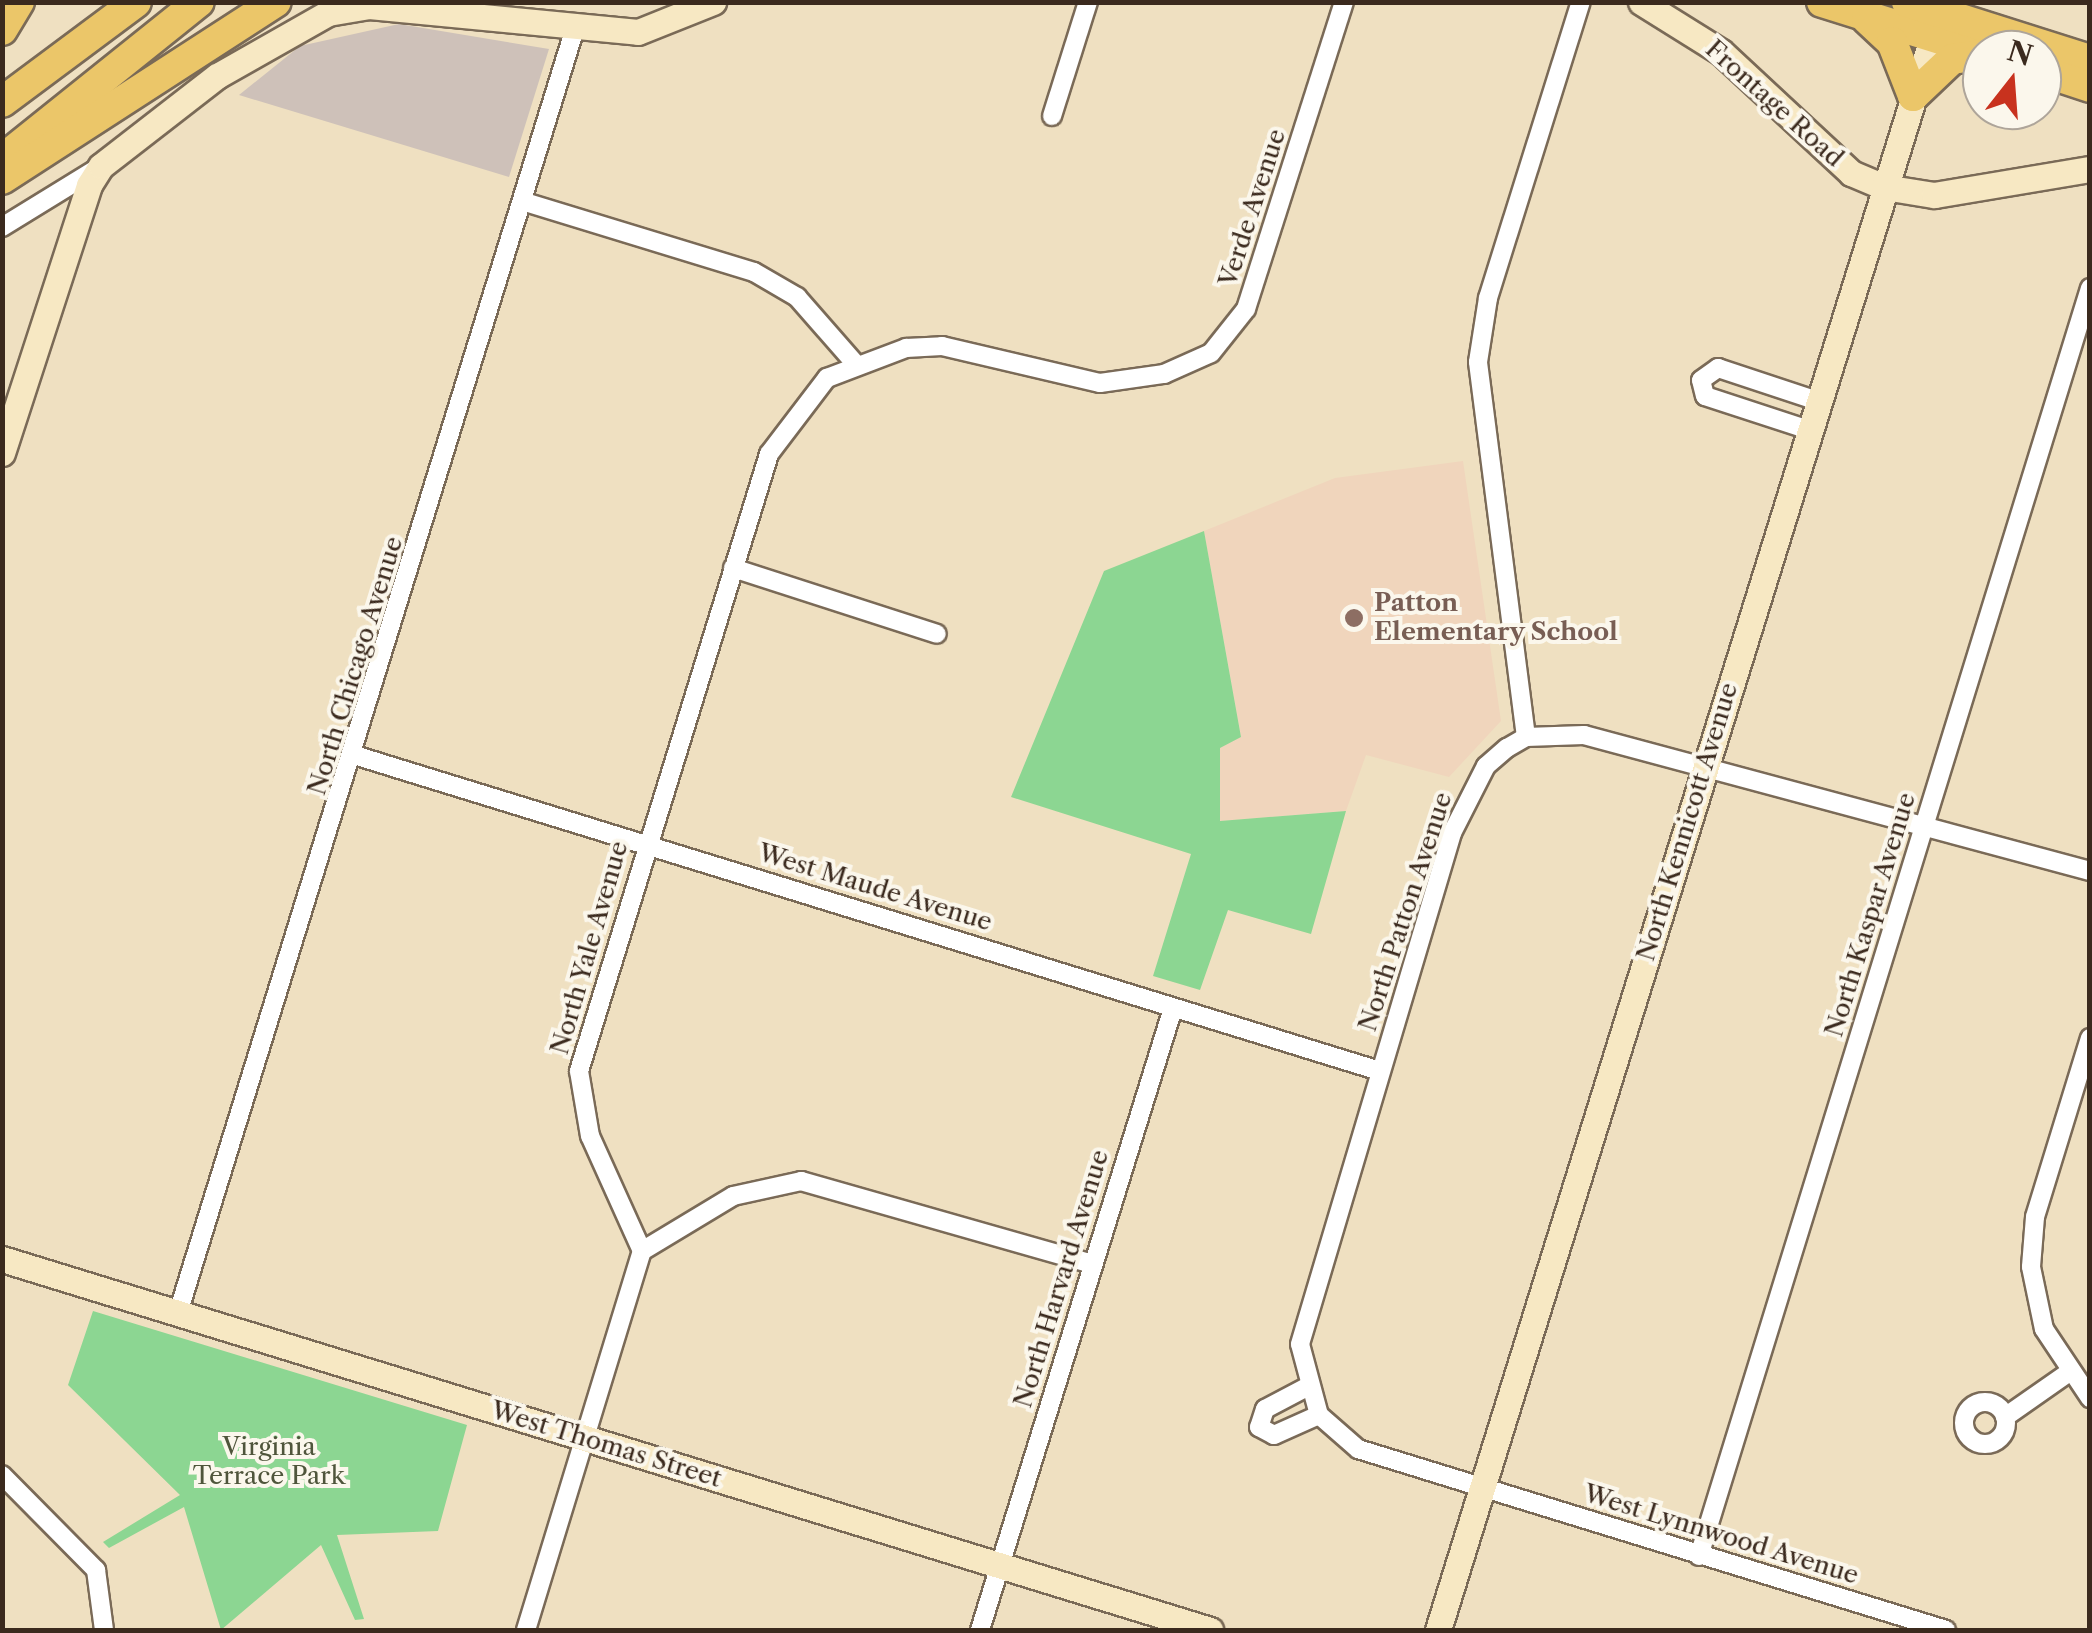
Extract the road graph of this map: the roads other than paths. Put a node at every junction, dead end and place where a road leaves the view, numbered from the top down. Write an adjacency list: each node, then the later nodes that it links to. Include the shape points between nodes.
1 (19, 2): 14 (highway)
2 (136, 2): 24 (highway)
3 (199, 2): 26 (highway)
4 (276, 2): 29 (highway)
5 (712, 2): 17 (street, via 638,32)
6 (1088, 2): 25 (street)
7 (1344, 2): 34 (street, Verde Avenue, via 1246,309 1210,353 1164,374 1100,383 942,346)
8 (1581, 2): 40 (street, via 1488,298 1478,362)
9 (1640, 2): 30 (street, Frontage Road, via 1720,52 1851,173)
10 (1822, 2): 13 (highway)
11 (1907, 2): 12 (highway)
12 (1946, 13): 13 (highway); 15 (highway); 16 (highway); 23 (street, North Kennicott Avenue)
13 (1861, 14): 23 (highway, via 1892,42)
14 (2, 30)
15 (1968, 30)
16 (1968, 30)
17 (574, 31): 27 (street, via 454,11 328,14 217,76); 31 (street, North Chicago Avenue)
18 (1962, 56): 23 (highway)
19 (2062, 56): 20 (highway)
20 (2090, 60)
21 (2062, 78): 22 (highway)
22 (2090, 87)
23 (1913, 96): 30 (street, North Kennicott Avenue)
24 (2, 102)
25 (1052, 116)
26 (2, 158)
27 (102, 166): 32 (street); 37 (street, via 77,214)
28 (2090, 169): 30 (street, Frontage Road, via 1964,192)
29 (2, 179)
30 (1884, 187): 35 (street, North Kennicott Avenue)
31 (524, 202): 34 (street, via 754,272 796,297); 41 (street, North Chicago Avenue)
32 (2, 226)
33 (2090, 288): 43 (street, North Kaspar Avenue)
34 (854, 362): 38 (street, North Yale Avenue, via 804,402 768,454)
35 (1818, 401): 36 (street, North Kennicott Avenue); 36 (street, via 1718,368 1701,380 1704,396)
36 (1809, 430): 42 (street, North Kennicott Avenue)
37 (4, 442)
38 (733, 568): 39 (street); 44 (street, North Yale Avenue)
39 (937, 634)
40 (1526, 737): 42 (street, via 1584,735); 48 (street, North Patton Avenue, via 1486,766 1458,819)
41 (354, 755): 44 (street, West Maude Avenue); 52 (street, North Chicago Avenue)
42 (1706, 766): 43 (street); 60 (street, North Kennicott Avenue)
43 (1924, 827): 45 (street); 61 (street, North Kaspar Avenue)
44 (646, 843): 46 (street, West Maude Avenue); 49 (street, North Yale Avenue, via 579,1071 590,1136)
45 (2090, 871)
46 (1173, 1008): 48 (street, West Maude Avenue); 51 (street, North Harvard Avenue)
47 (2090, 1038): 53 (street, via 2032,1246 2044,1329)
48 (1380, 1071): 54 (street, North Patton Avenue, via 1300,1344)
49 (642, 1251): 51 (street, via 733,1196 801,1181); 58 (street)
50 (2, 1259): 52 (street, West Thomas Street)
51 (1092, 1264): 62 (street, North Harvard Avenue)
52 (178, 1313): 58 (street, West Thomas Street)
53 (2068, 1374): 55 (street); 57 (street)
54 (1305, 1388): 56 (street, North Patton Avenue); 56 (street, via 1264,1410 1259,1427 1274,1435)
55 (2090, 1398)
56 (1318, 1415): 60 (street, North Patton Avenue, via 1358,1449)
57 (2005, 1417)
58 (584, 1438): 62 (street, West Thomas Street); 64 (street)
59 (2, 1476): 63 (street, via 96,1570)
60 (1481, 1487): 61 (street, West Lynnwood Avenue); 67 (street, North Kennicott Avenue)
61 (1700, 1556): 68 (street, West Lynnwood Avenue)
62 (1000, 1566): 65 (street, North Harvard Avenue); 66 (street, West Thomas Street)
63 (104, 1630)
64 (526, 1630)
65 (980, 1630)
66 (1210, 1630)
67 (1438, 1630)
68 (1946, 1630)

